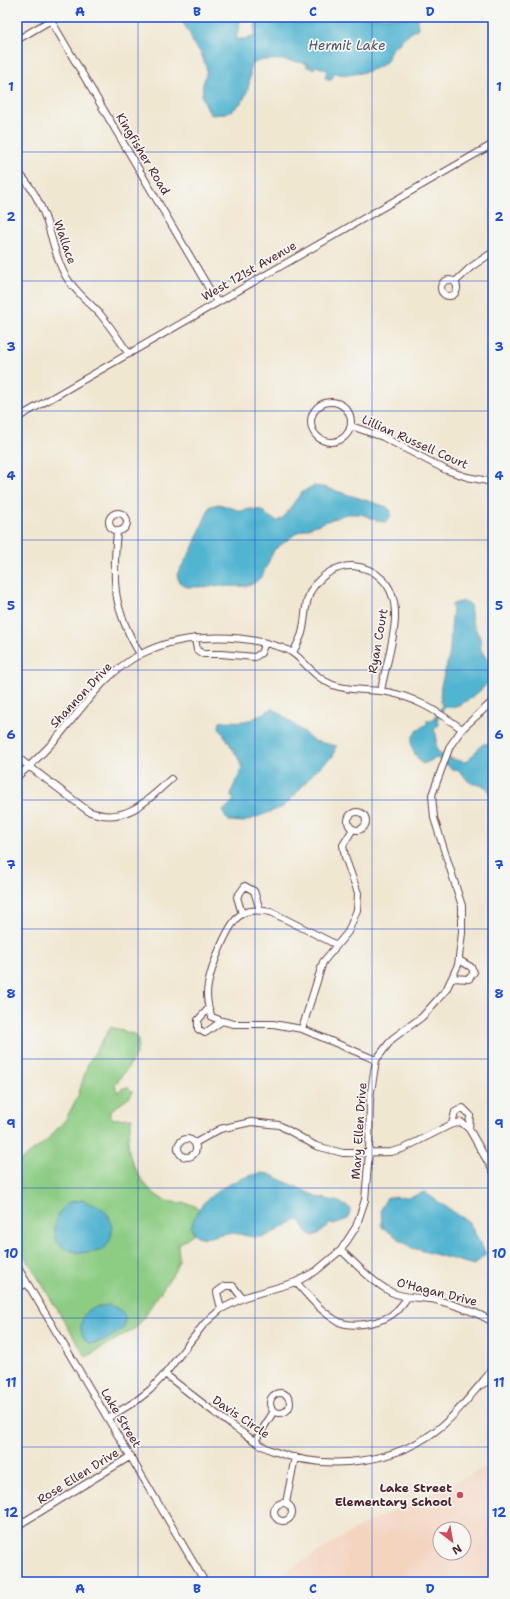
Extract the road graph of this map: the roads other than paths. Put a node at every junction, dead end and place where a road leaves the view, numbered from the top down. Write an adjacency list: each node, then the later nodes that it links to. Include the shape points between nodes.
1 (50, 18): 2 (street); 7 (street, Kingfisher Road)
2 (17, 40)
3 (493, 144): 7 (street, West 121st Avenue)
4 (17, 170): 8 (street, Wallace, via 42,210 66,276 78,293 110,326)
5 (493, 252): 6 (street)
6 (455, 282)
7 (217, 302): 8 (street, West 121st Avenue)
8 (129, 354): 9 (street, West 121st Avenue)
9 (17, 418)
10 (351, 426): 10 (street, Lillian Russell Court, via 352,420 346,408 334,402 316,408 311,420 319,438 332,442 344,438); 11 (street, Lillian Russell Court, via 383,437 446,470)
11 (493, 482)
12 (117, 532): 16 (street, via 114,578 118,607 128,634)
13 (195, 638): 14 (street, Shannon Drive, via 227,637); 14 (street, via 197,650 203,654 255,657 261,653); 16 (street, Shannon Drive, via 166,644)
14 (265, 642): 15 (street, Shannon Drive)
15 (293, 652): 17 (street, Shannon Drive, via 312,672 331,685 357,691); 17 (street, Ryan Court, via 302,633 308,598 318,581 344,567 353,566 377,574 388,586 396,603 396,621)
16 (140, 654): 21 (street, Shannon Drive, via 111,677)
17 (381, 691): 19 (street, Shannon Drive, via 430,708)
18 (493, 701): 19 (street, Mary Ellen Drive)
19 (462, 729): 28 (street, Mary Ellen Drive, via 450,746 432,795 434,818 462,906)
20 (17, 757): 21 (street)
21 (29, 766): 22 (street, Shannon Drive); 23 (street, via 88,811 99,815 112,816 133,809 147,801)
22 (17, 777)
23 (171, 779)
24 (353, 830): 27 (street, via 343,845 358,893 357,910 348,932)
25 (260, 910): 26 (street); 26 (street, via 254,891 245,886 237,897); 27 (street, via 270,912)
26 (242, 914): 30 (street, via 224,939 209,980)
27 (337, 945): 32 (street, via 323,962)
28 (459, 960): 29 (street, Mary Ellen Drive); 29 (street, via 471,967 474,972 469,979)
29 (452, 978): 33 (street, Mary Ellen Drive, via 446,990 422,1016 392,1039)
30 (208, 1008): 31 (street, via 212,1017); 31 (street, via 198,1020 198,1029 205,1033)
31 (222, 1021): 32 (street, via 234,1024 273,1024)
32 (302, 1029): 33 (street)
33 (376, 1060): 37 (street, Mary Ellen Drive, via 370,1098)
34 (452, 1124): 35 (street, via 461,1122); 35 (street, via 455,1112 463,1108 470,1115); 37 (street, via 402,1149)
35 (469, 1129): 38 (street)
36 (195, 1143): 37 (street, via 220,1129 251,1122 279,1125 316,1146 343,1153)
37 (370, 1153): 39 (street, Mary Ellen Drive, via 365,1200 356,1228)
38 (493, 1171)
39 (341, 1250): 41 (street, Mary Ellen Drive, via 316,1271); 45 (street, O'Hagan Drive, via 374,1280)
40 (17, 1266): 42 (street, Lake Street)
41 (296, 1282): 44 (street, Mary Ellen Drive); 45 (street, via 322,1310 340,1322 358,1325 377,1321 394,1313)
42 (27, 1283): 43 (street); 53 (street, Lake Street)
43 (17, 1289)
44 (242, 1298): 46 (street, Mary Ellen Drive); 46 (street, via 233,1286 225,1286 218,1292)
45 (407, 1298): 47 (street, O'Hagan Drive, via 435,1300 476,1312)
46 (221, 1309): 49 (street, Mary Ellen Drive, via 204,1324)
47 (493, 1322)
48 (493, 1369): 51 (street, Davis Circle)
49 (165, 1374): 53 (street, Mary Ellen Drive, via 136,1401); 54 (street, Davis Circle)
50 (493, 1379): 51 (street, Davis Circle)
51 (479, 1385): 56 (street, Davis Circle, via 442,1426 417,1442 386,1455 358,1462 333,1463)
52 (274, 1411): 54 (street)
53 (108, 1418): 55 (street, Lake Street)
54 (255, 1442): 56 (street, Davis Circle, via 273,1451)
55 (131, 1456): 58 (street, Rose Ellen Drive); 59 (street, Lake Street)
56 (295, 1457): 57 (street)
57 (286, 1503)
58 (17, 1526)
59 (205, 1582)

